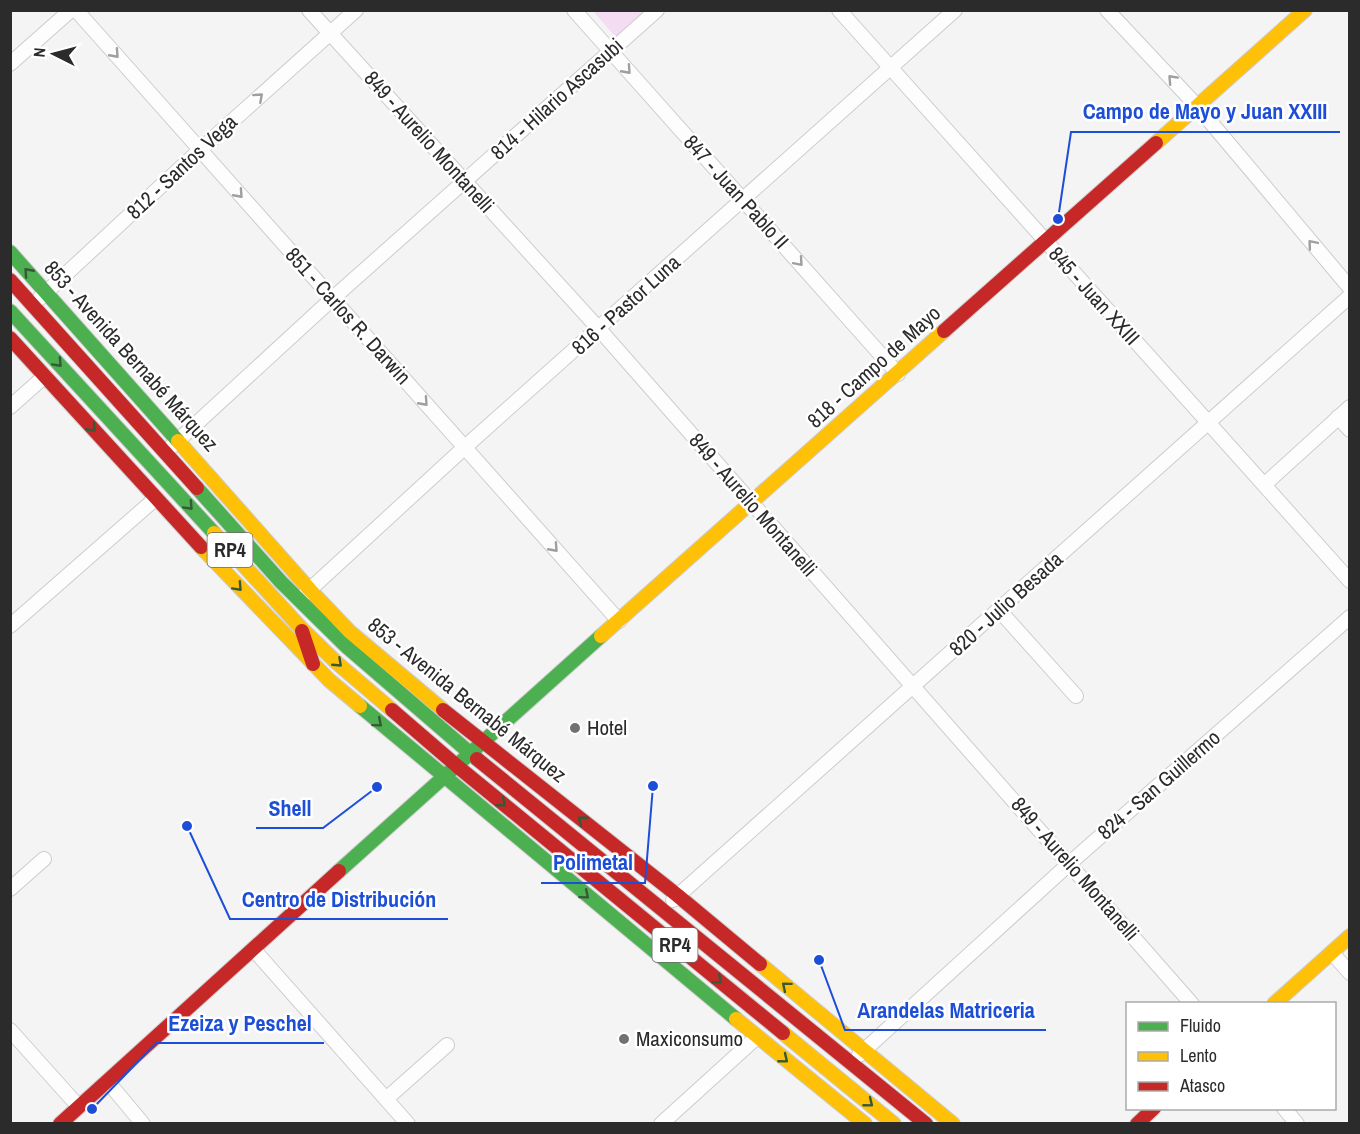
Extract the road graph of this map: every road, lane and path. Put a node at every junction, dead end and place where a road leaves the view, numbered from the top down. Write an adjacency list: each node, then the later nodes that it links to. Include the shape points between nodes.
1 (71, 10): 13 (street)
2 (76, 10): 16 (street, 851 - Carlos R. Darwin, one-way to 16)
3 (309, 10): 11 (street, 849 - Aurelio Montanelli)
4 (356, 10): 11 (street, 812 - Santos Vega)
5 (574, 10): 12 (street, 847 - Juan Pablo II)
6 (657, 10): 12 (street, 814 - Hilario Ascasubi)
7 (838, 10): 14 (street, 845 - Juan XXIII)
8 (955, 10): 14 (street, 816 - Pastor Luna)
9 (1107, 10): 15 (street, one-way to 9)
10 (1305, 10): 15 (street, 818 - Campo de Mayo)
11 (329, 33): 16 (street, 812 - Santos Vega, one-way to 11); 17 (street, 849 - Aurelio Montanelli)
12 (610, 51): 17 (street, 814 - Hilario Ascasubi); 18 (street, 847 - Juan Pablo II, one-way to 18)
13 (10, 64)
14 (889, 69): 18 (street, 816 - Pastor Luna); 19 (street, 845 - Juan XXIII)
15 (1197, 106): 19 (street, 818 - Campo de Mayo); 22 (street, one-way to 15)
16 (200, 150): 23 (street, 812 - Santos Vega); 25 (street, 851 - Carlos R. Darwin, one-way to 25)
17 (465, 181): 25 (street, 814 - Hilario Ascasubi); 28 (street, 849 - Aurelio Montanelli)
18 (744, 200): 28 (street, 816 - Pastor Luna); 30 (street, 847 - Juan Pablo II, one-way to 30)
19 (1045, 242): 30 (street, 818 - Campo de Mayo); 35 (street, 845 - Juan XXIII)
20 (10, 252): 23 (street, 853 - Avenida Bernabé Márquez, one-way to 20)
21 (10, 279): 26 (street, 853 - Avenida Bernabé Márquez / RP4)
22 (1350, 288)
23 (46, 292): 26 (street, 812 - Santos Vega); 37 (street, 853 - Avenida Bernabé Márquez)
24 (1350, 296): 35 (street, 820 - Julio Besada)
25 (332, 299): 37 (street, 814 - Hilario Ascasubi); 38 (street, 851 - Carlos R. Darwin, one-way to 38)
26 (33, 305): 27 (street, 812 - Santos Vega); 39 (street, 853 - Avenida Bernabé Márquez / RP4)
27 (13, 319): 51 (street, RP4, one-way to 51)
28 (598, 329): 38 (street, 816 - Pastor Luna); 42 (street, 849 - Aurelio Montanelli)
29 (10, 338): 31 (street)
30 (897, 374): 42 (street, 818 - Campo de Mayo)
31 (45, 376): 32 (street); 41 (street, one-way to 41)
32 (10, 407)
33 (1350, 407): 34 (street)
34 (1338, 417): 36 (street); 40 (street)
35 (1208, 423): 40 (street, 845 - Juan XXIII); 47 (street, 820 - Julio Besada)
36 (1350, 430)
37 (178, 441): 39 (street, 814 - Hilario Ascasubi); 45 (street, 853 - Avenida Bernabé Márquez)
38 (465, 447): 45 (street, 816 - Pastor Luna); 49 (street, 851 - Carlos R. Darwin, one-way to 49)
39 (164, 453): 46 (street, 853 - Avenida Bernabé Márquez / RP4)
40 (1264, 485): 43 (street, 845 - Juan XXIII)
41 (155, 500): 50 (street); 52 (street, one-way to 52)
42 (751, 504): 49 (street, 818 - Campo de Mayo); 53 (street, 849 - Aurelio Montanelli)
43 (1345, 565): 44 (street, 845 - Juan XXIII)
44 (1350, 581)
45 (310, 590): 46 (street, 816 - Pastor Luna); 55 (street, 853 - Avenida Bernabé Márquez, via 350,632)
46 (298, 600): 56 (street, 853 - Avenida Bernabé Márquez / RP4)
47 (999, 610): 53 (street, 820 - Julio Besada); 54 (street)
48 (1350, 617): 60 (street, 824 - San Guillermo)
49 (619, 621): 55 (street, 818 - Campo de Mayo)
50 (10, 626)
51 (301, 628): 52 (street); 57 (street, RP4, one-way to 57)
52 (314, 664): 58 (street, one-way to 58)
53 (914, 687): 60 (street, 849 - Aurelio Montanelli); 62 (street, 820 - Julio Besada)
54 (1076, 696)
55 (484, 743): 56 (street, 818 - Campo de Mayo); 62 (street, 853 - Avenida Bernabé Márquez, one-way to 55)
56 (471, 754): 57 (street, 818 - Campo de Mayo); 63 (street, 853 - Avenida Bernabé Márquez / RP4)
57 (457, 766): 58 (street, 818 - Campo de Mayo); 75 (street, RP4, one-way to 75)
58 (443, 777): 65 (street, 818 - Campo de Mayo); 71 (street, one-way to 71)
59 (44, 859): 61 (street)
60 (1070, 863): 68 (street, 849 - Aurelio Montanelli); 73 (street, 824 - San Guillermo)
61 (10, 889)
62 (677, 895): 63 (street, 820 - Julio Besada); 73 (street, 853 - Avenida Bernabé Márquez, one-way to 62)
63 (664, 911): 74 (street, 853 - Avenida Bernabé Márquez / RP4)
64 (1350, 936): 66 (street)
65 (254, 950): 76 (street, 818 - Campo de Mayo); 77 (street)
66 (1332, 953): 67 (street); 69 (street)
67 (1350, 973)
68 (1190, 1002)
69 (1276, 1002)
70 (10, 1030): 78 (street)
71 (757, 1037): 84 (street); 85 (street, one-way to 85)
72 (447, 1046): 77 (street)
73 (864, 1050): 74 (street, 824 - San Guillermo); 88 (street, 853 - Avenida Bernabé Márquez)
74 (852, 1063): 75 (street, 824 - San Guillermo); 87 (street, 853 - Avenida Bernabé Márquez / RP4)
75 (838, 1079): 86 (street, RP4, one-way to 86)
76 (108, 1082): 78 (street, 818 - Campo de Mayo); 82 (street)
77 (386, 1099): 83 (street)
78 (79, 1107): 81 (street, 818 - Campo de Mayo)
79 (1152, 1110): 89 (street)
80 (1286, 1110): 90 (street)
81 (60, 1124)
82 (143, 1124)
83 (408, 1124)
84 (661, 1124)
85 (865, 1124)
86 (894, 1124)
87 (926, 1124)
88 (953, 1124)
89 (1137, 1124)
90 (1297, 1124)

